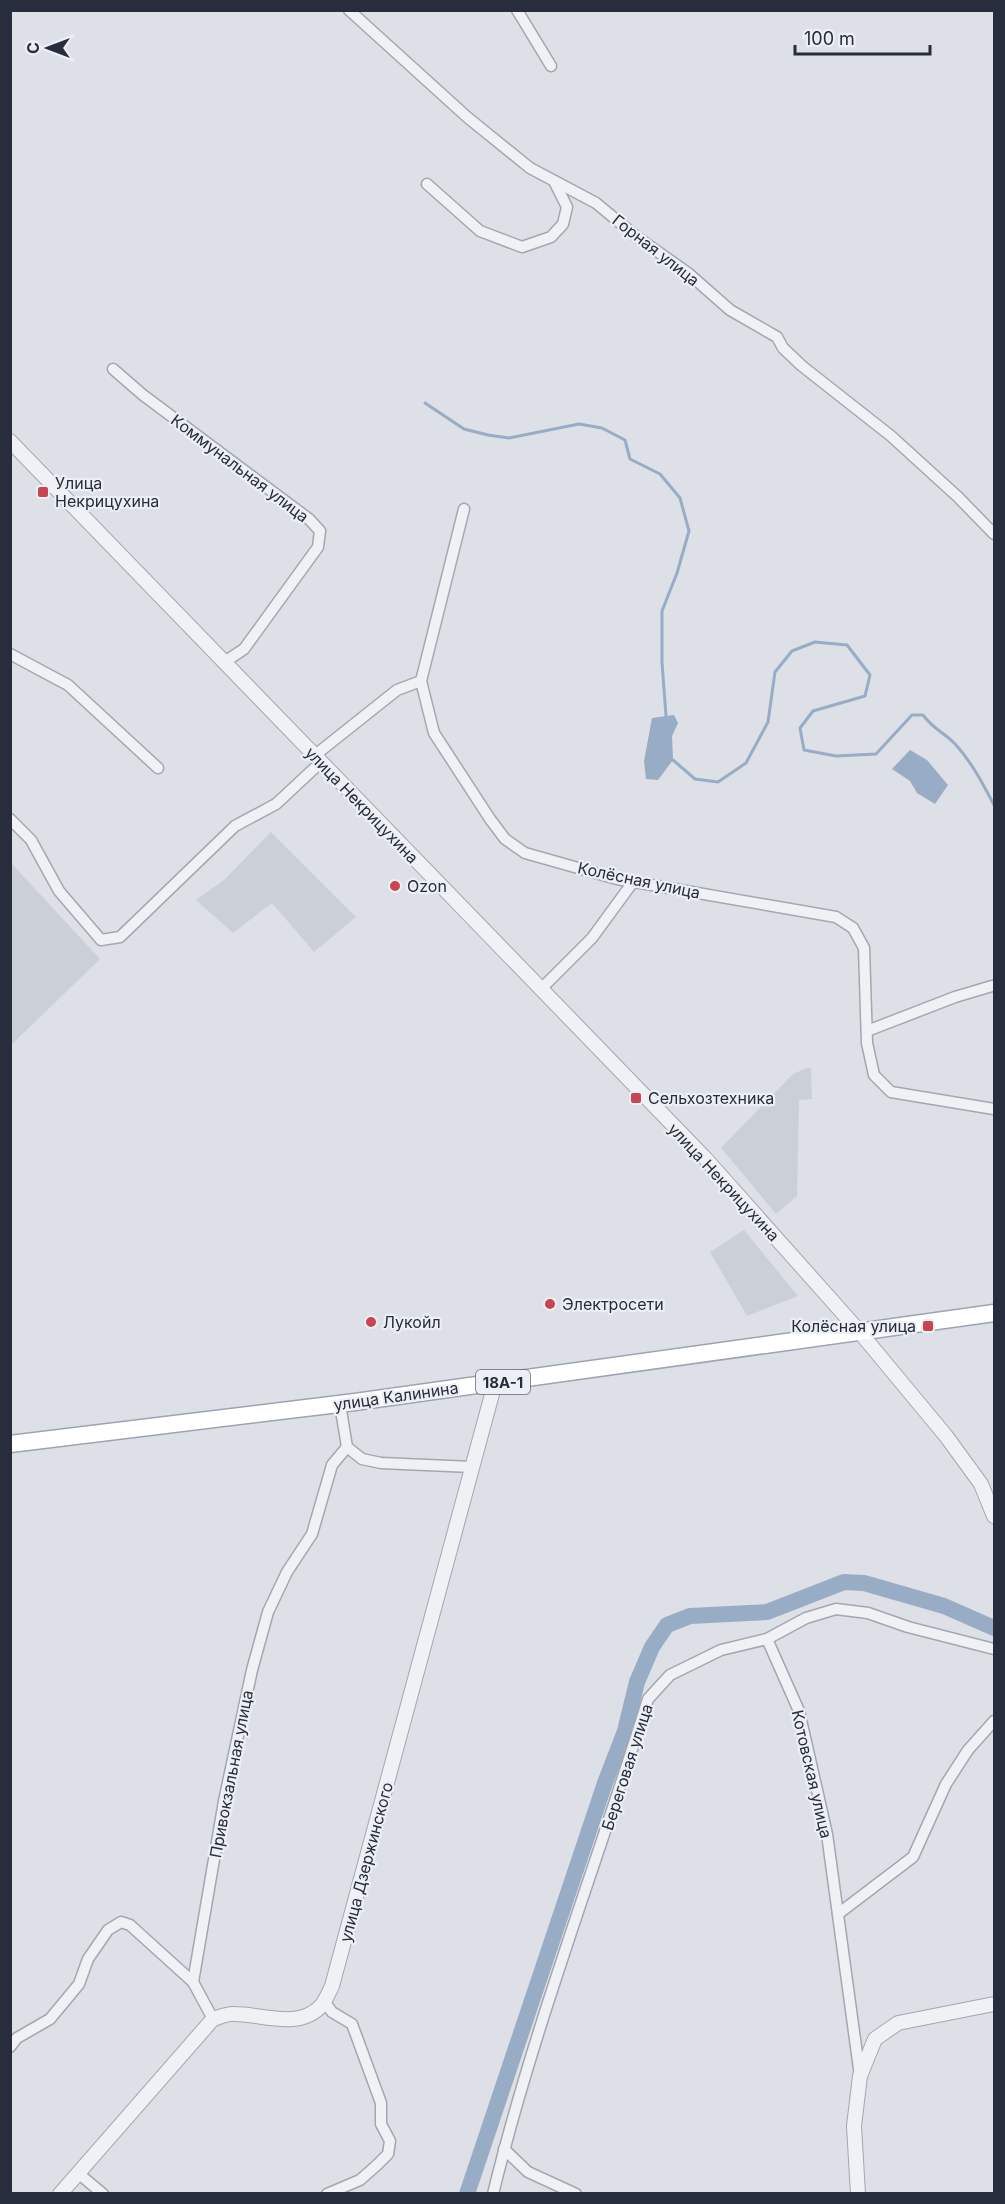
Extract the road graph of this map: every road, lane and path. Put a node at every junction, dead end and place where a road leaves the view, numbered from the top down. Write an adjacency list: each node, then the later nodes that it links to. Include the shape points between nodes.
1 (349, 10): 4 (street, Горная улица, via 467,117 530,168)
2 (517, 10): 3 (street)
3 (551, 66)
4 (553, 180): 5 (street, via 567,207 563,224 551,237 522,248 480,231); 9 (street, Горная улица, via 596,203 730,310 777,337 802,366 891,436)
5 (427, 184)
6 (113, 369): 11 (street, Коммунальная улица, via 320,531 318,547 244,648)
7 (10, 441): 11 (street, улица Некрицухина)
8 (464, 509): 12 (street, Колёсная улица)
9 (994, 534)
10 (10, 654): 14 (street, via 68,685)
11 (223, 663): 13 (street, улица Некрицухина)
12 (421, 681): 13 (street, via 397,690); 16 (street, Колёсная улица, via 434,733 505,839 525,853)
13 (317, 759): 15 (street, via 276,804 236,826 120,937 101,940 59,891 31,840); 18 (street, улица Некрицухина)
14 (158, 768)
15 (10, 819)
16 (633, 882): 18 (street, via 592,938); 19 (street, Колёсная улица, via 836,917 853,927 864,948)
17 (992, 986): 19 (street)
18 (541, 989): 22 (street, улица Некрицухина, via 704,1157)
19 (867, 1031): 20 (street, Колёсная улица, via 874,1075 891,1092)
20 (994, 1109)
21 (994, 1313): 22 (main road, улица Калинина / 18А-1)
22 (858, 1330): 23 (main road, улица Калинина / 18А-1); 28 (street, улица Некрицухина, via 946,1436 981,1484)
23 (495, 1383): 24 (main road, улица Калинина / 18А-1); 27 (street, улица Дзержинского)
24 (340, 1404): 25 (main road, улица Калинина / 18А-1); 26 (street)
25 (10, 1444)
26 (347, 1447): 27 (street, via 362,1459 381,1463); 33 (street, Привокзальная улица, via 332,1465 312,1534 268,1611 224,1801)
27 (472, 1467): 34 (street, улица Дзержинского, via 332,1986)
28 (994, 1516)
29 (767, 1639): 30 (street, Береговая улица, via 806,1618 836,1609 868,1612 908,1627); 32 (street, Котовская улица, via 799,1711 827,1834); 39 (street, Береговая улица, via 721,1650 670,1675 648,1699)
30 (994, 1649)
31 (994, 1721): 32 (street, via 968,1750 946,1784 913,1857)
32 (838, 1914): 38 (street, Котовская улица)
33 (193, 1982): 36 (street); 37 (street, via 130,1925 121,1922 108,1930 88,1959 79,1984 50,2019 17,2038)
34 (324, 2001): 36 (street, via 305,2016 280,2020 232,2013); 43 (street, via 332,2012 352,2024 381,2103 381,2124 390,2141 388,2154 360,2180)
35 (994, 2004): 38 (street, Котовская улица, via 898,2023 875,2038)
36 (213, 2019): 40 (street)
37 (10, 2047)
38 (860, 2076): 46 (street, Котовская улица, via 854,2126)
39 (504, 2149): 44 (street, Береговая улица); 45 (street, via 528,2172)
40 (78, 2173): 41 (street); 42 (street)
41 (60, 2193)
42 (104, 2193)
43 (327, 2193)
44 (493, 2193)
45 (576, 2193)
46 (858, 2193)

